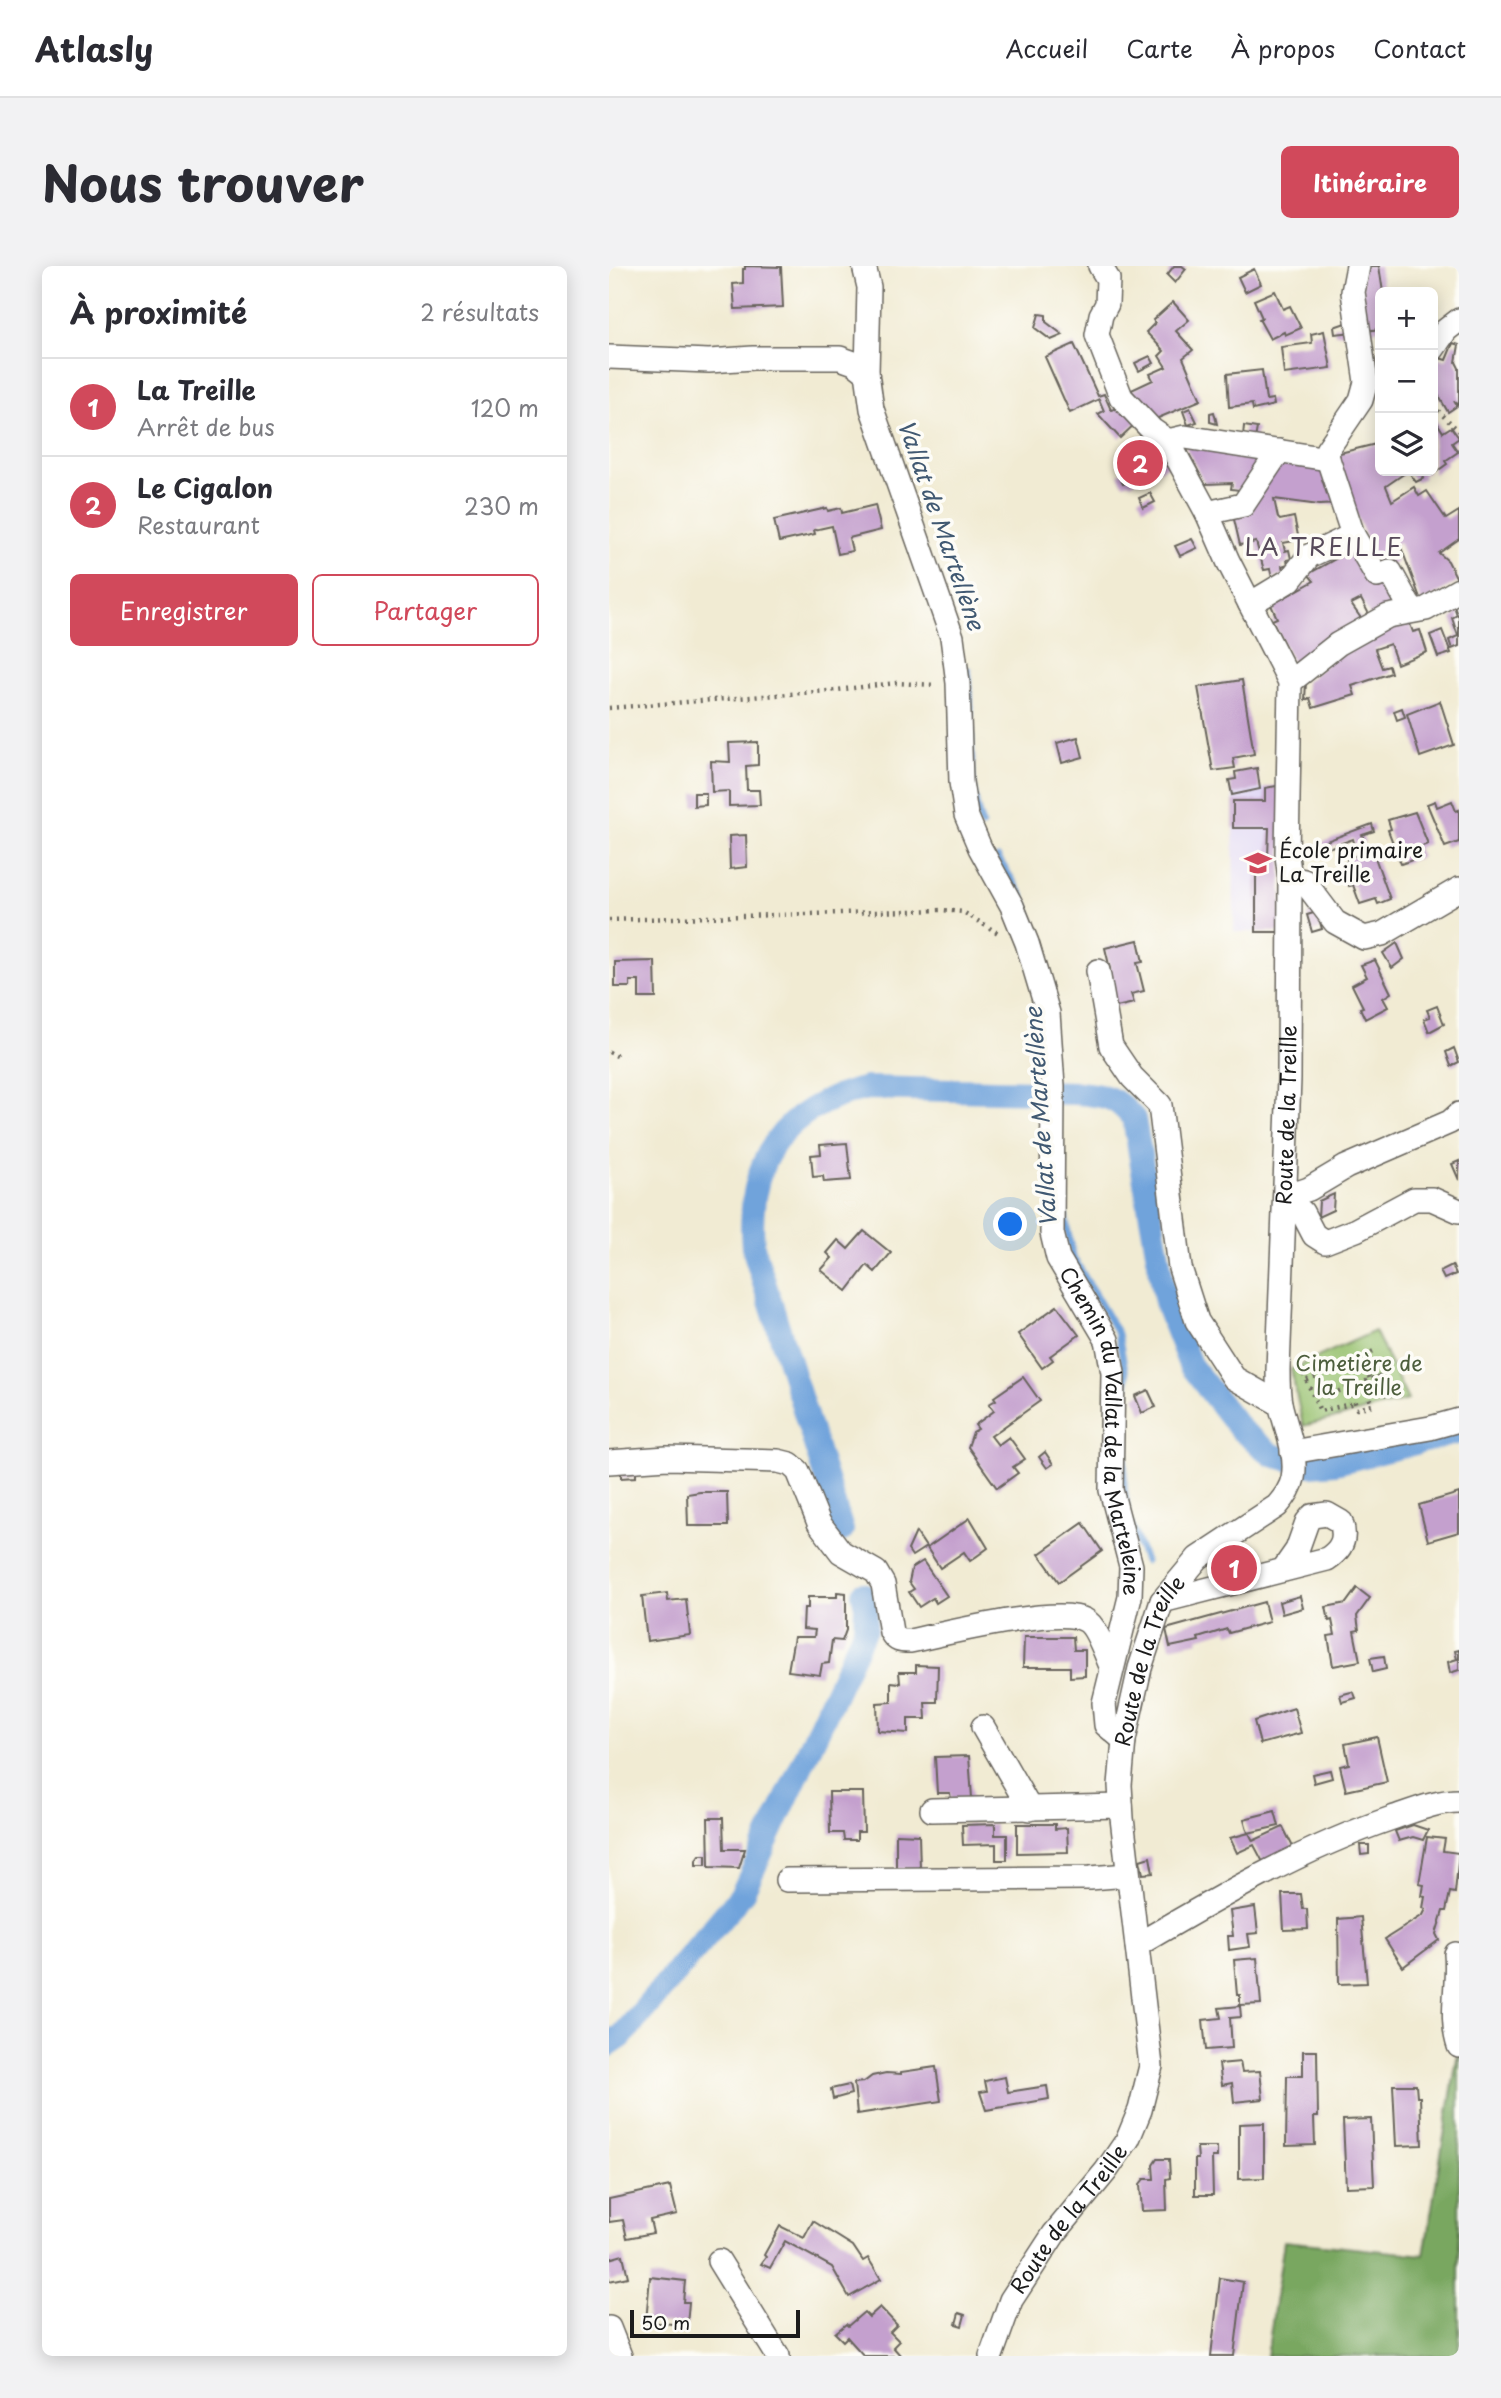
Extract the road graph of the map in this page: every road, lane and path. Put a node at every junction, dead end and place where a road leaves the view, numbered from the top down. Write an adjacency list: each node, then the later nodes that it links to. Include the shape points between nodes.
1 (864, 266): 7 (street, Chemin du Vallat de la Marteleine, via 869,287)
2 (1100, 266): 10 (street, via 1108,279 1107,304 1097,335 1116,385 1151,430)
3 (1358, 266): 12 (street, via 1353,292 1366,382 1361,400 1327,450)
4 (1459, 320): 5 (street)
5 (1438, 341)
6 (609, 357): 7 (street, via 709,361 839,358)
7 (867, 373): 19 (street, Chemin du Vallat de la Marteleine, via 872,409 952,637)
8 (1438, 412): 9 (path)
9 (1459, 431)
10 (1168, 441): 11 (street, via 1185,437); 13 (street)
11 (1279, 451): 12 (street); 13 (street, via 1243,505)
12 (1328, 459): 14 (street)
13 (1207, 513): 16 (street)
14 (1353, 535): 16 (street, via 1309,556 1290,580); 17 (street)
15 (1459, 590): 17 (street, via 1426,609)
16 (1250, 604): 18 (street)
17 (1412, 611): 18 (street, via 1388,616 1338,644)
18 (1290, 682): 21 (street, Route de la Treille)
19 (958, 683): 20 (path, via 896,682); 47 (street, Chemin du Vallat de la Marteleine, via 966,815 1012,906 1048,1013 1053,1086 1052,1233 1058,1258 1107,1340 1113,1373 1111,1490 1131,1566 1130,1597)
20 (609, 709)
21 (1290, 878): 22 (street, via 1304,881 1335,922 1364,938 1382,934); 29 (street, Route de la Treille)
22 (1459, 889)
23 (609, 920): 24 (path, via 942,910 963,912)
24 (1006, 940)
25 (1098, 971): 41 (street, via 1111,1046 1132,1077 1160,1105 1180,1268 1196,1321 1234,1378)
26 (609, 1052): 27 (path)
27 (617, 1056)
28 (1459, 1114): 29 (street, via 1310,1189)
29 (1285, 1197): 30 (street, via 1302,1212 1314,1235 1325,1242 1414,1199 1432,1199); 41 (street, Route de la Treille)
30 (1459, 1212)
31 (1374, 1351): 32 (path)
32 (1360, 1357): 36 (path); 37 (path)
33 (1299, 1365): 37 (path)
34 (1376, 1368): 35 (path)
35 (1379, 1376): 36 (path); 39 (path)
36 (1370, 1379): 40 (path, via 1364,1382 1372,1405 1357,1409)
37 (1307, 1380): 40 (path, via 1320,1411)
38 (1325, 1396): 40 (path, via 1350,1387)
39 (1387, 1396)
40 (1355, 1403)
41 (1280, 1404): 43 (street, Route de la Treille)
42 (1459, 1420): 43 (street)
43 (1292, 1457): 46 (street, Route de la Treille, via 1293,1480 1277,1506 1198,1558)
44 (609, 1462): 47 (street, via 667,1458 790,1464 803,1479 819,1523 841,1552 876,1572 883,1584 891,1632 900,1641 1034,1617 1083,1618 1091,1624)
45 (1283, 1570): 46 (street)
46 (1162, 1601): 49 (street, Route de la Treille, via 1140,1668)
47 (1111, 1666): 49 (street, Chemin du Vallat de la Marteleine, via 1104,1703 1106,1725)
48 (983, 1727): 52 (street)
49 (1124, 1740): 51 (street, Route de la Treille)
50 (1459, 1801): 56 (street, via 1409,1812 1315,1848)
51 (1121, 1806): 52 (street); 54 (street, Route de la Treille)
52 (1030, 1809): 53 (street)
53 (932, 1810)
54 (1128, 1875): 55 (street); 56 (street, Route de la Treille)
55 (786, 1880)
56 (1137, 1945): 63 (street, Route de la Treille, via 1151,2066 1140,2110 1128,2139 1053,2234 1011,2300)
57 (1454, 1958): 58 (street, via 1459,1970)
58 (1459, 2046)
59 (719, 2261): 62 (street)
60 (609, 2328): 61 (street)
61 (620, 2356)
62 (778, 2356)
63 (991, 2356)

